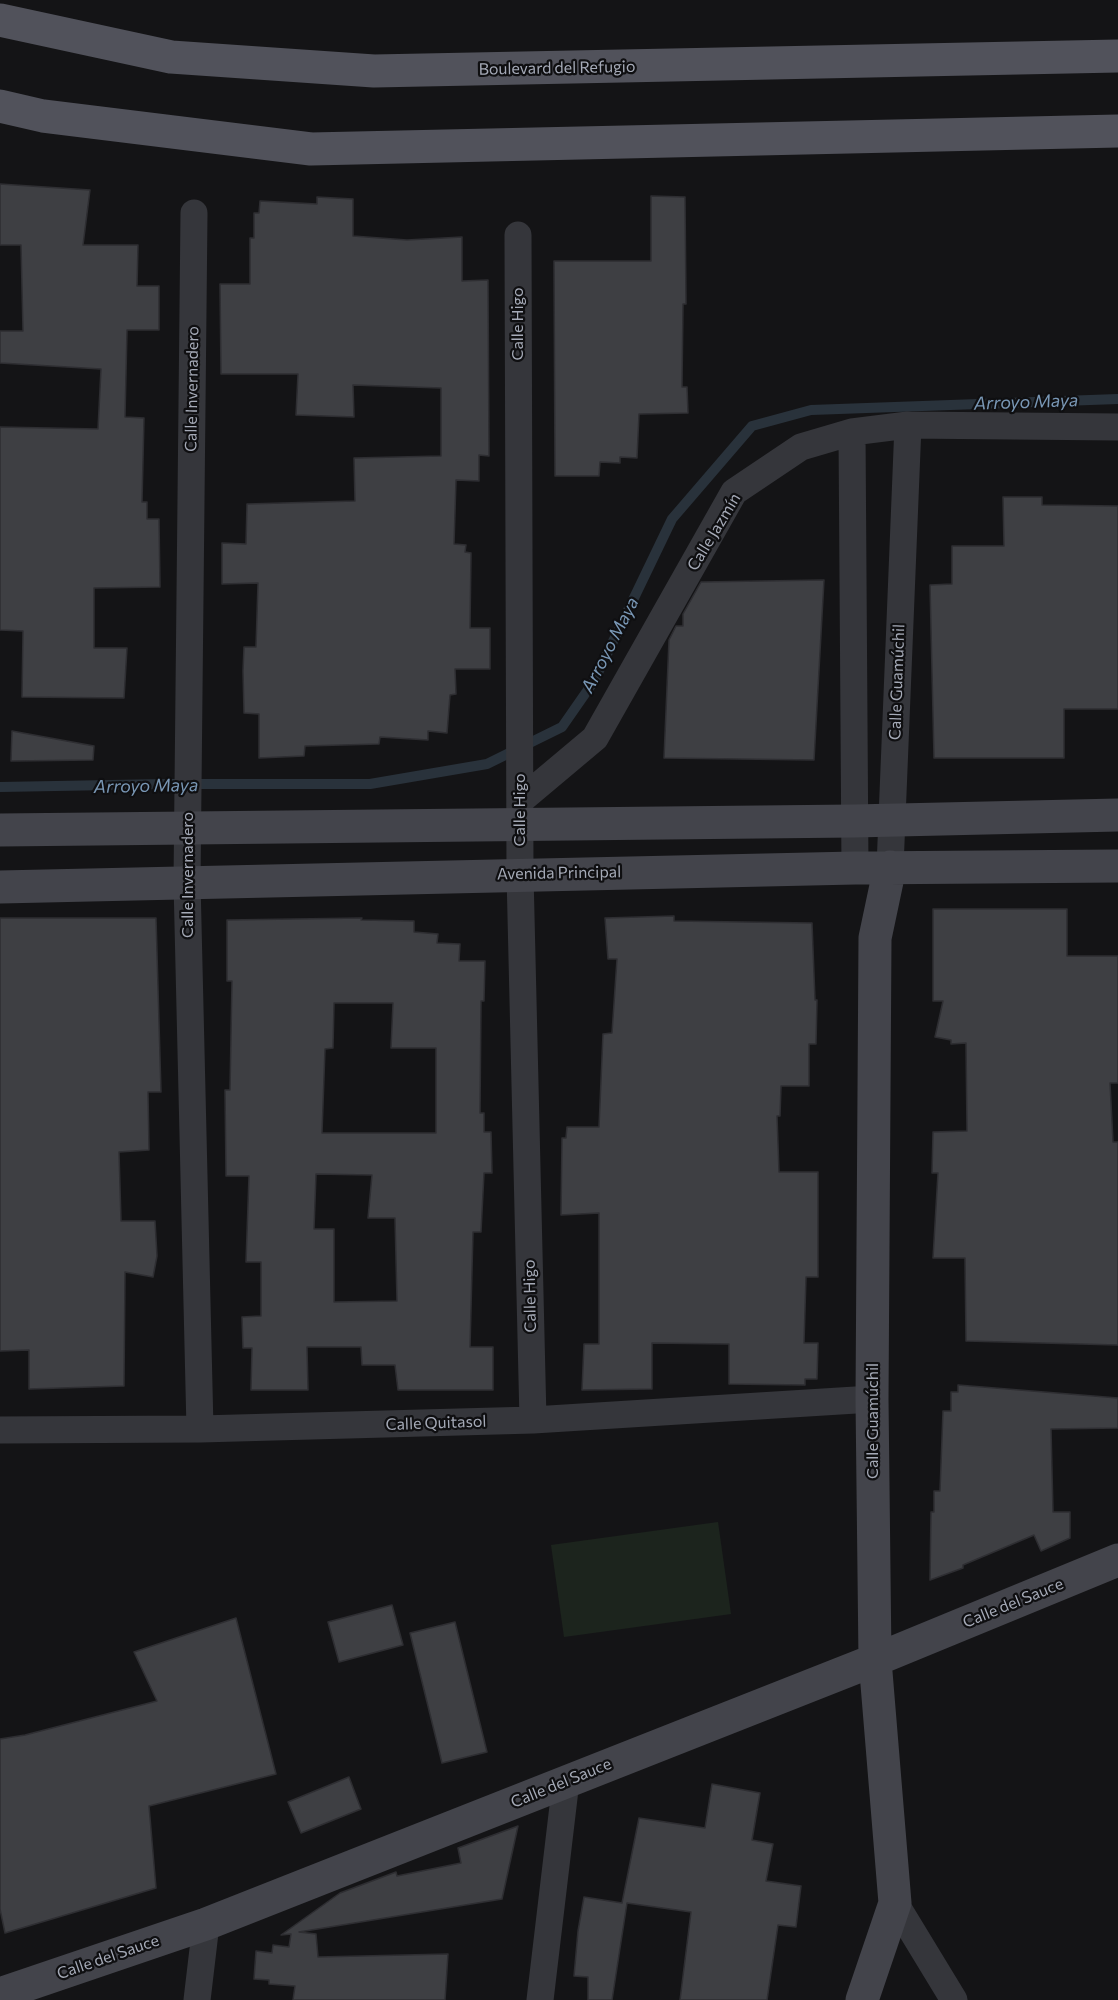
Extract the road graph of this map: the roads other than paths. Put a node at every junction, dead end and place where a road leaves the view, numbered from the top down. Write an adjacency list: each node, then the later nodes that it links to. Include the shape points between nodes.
1 (0, 20): 2 (main road, Boulevard del Refugio, via 171,57 374,71)
2 (1118, 56)
3 (0, 106): 4 (main road, via 43,116 311,149)
4 (1118, 131)
5 (194, 213): 14 (street, Calle Invernadero)
6 (518, 235): 10 (street, Calle Higo)
7 (908, 425): 8 (street, Calle Jazmín); 9 (street, Calle Jazmín); 12 (street, Calle Guamúchil)
8 (1118, 427)
9 (852, 432): 10 (street, Calle Jazmín, via 801,447 734,492 595,738); 13 (street, Calle Guamúchil)
10 (520, 801): 13 (street); 14 (street); 19 (street, Calle Higo)
11 (1118, 815): 12 (street)
12 (892, 819): 13 (street); 17 (street, Calle Guamúchil)
13 (854, 821): 18 (street, Calle Guamúchil)
14 (186, 829): 15 (street); 20 (street, Calle Invernadero)
15 (0, 830)
16 (1118, 866): 17 (street, Avenida Principal)
17 (890, 867): 18 (street, Avenida Principal); 22 (street, Calle Guamúchil)
18 (855, 868): 19 (street, Avenida Principal); 22 (street, Calle Guamúchil)
19 (520, 874): 20 (street, Avenida Principal); 24 (street, Calle Higo)
20 (187, 882): 21 (street, Avenida Principal); 25 (street, Calle Invernadero)
21 (0, 887)
22 (875, 938): 23 (street, Calle Guamúchil)
23 (872, 1399): 24 (street, Calle Quitasol); 28 (street, Calle Guamúchil)
24 (532, 1420): 25 (street, Calle Quitasol)
25 (200, 1429): 26 (street, Calle Quitasol)
26 (0, 1430)
27 (1118, 1560): 28 (street, Calle del Sauce)
28 (875, 1660): 29 (street, Calle del Sauce); 30 (street, Calle Guamúchil)
29 (566, 1782): 31 (street, Calle del Sauce); 34 (street)
30 (895, 1903): 35 (street); 36 (street)
31 (206, 1924): 32 (street, Calle del Sauce); 33 (street)
32 (0, 1994)
33 (197, 2000)
34 (540, 2000)
35 (862, 2000)
36 (954, 2000)

